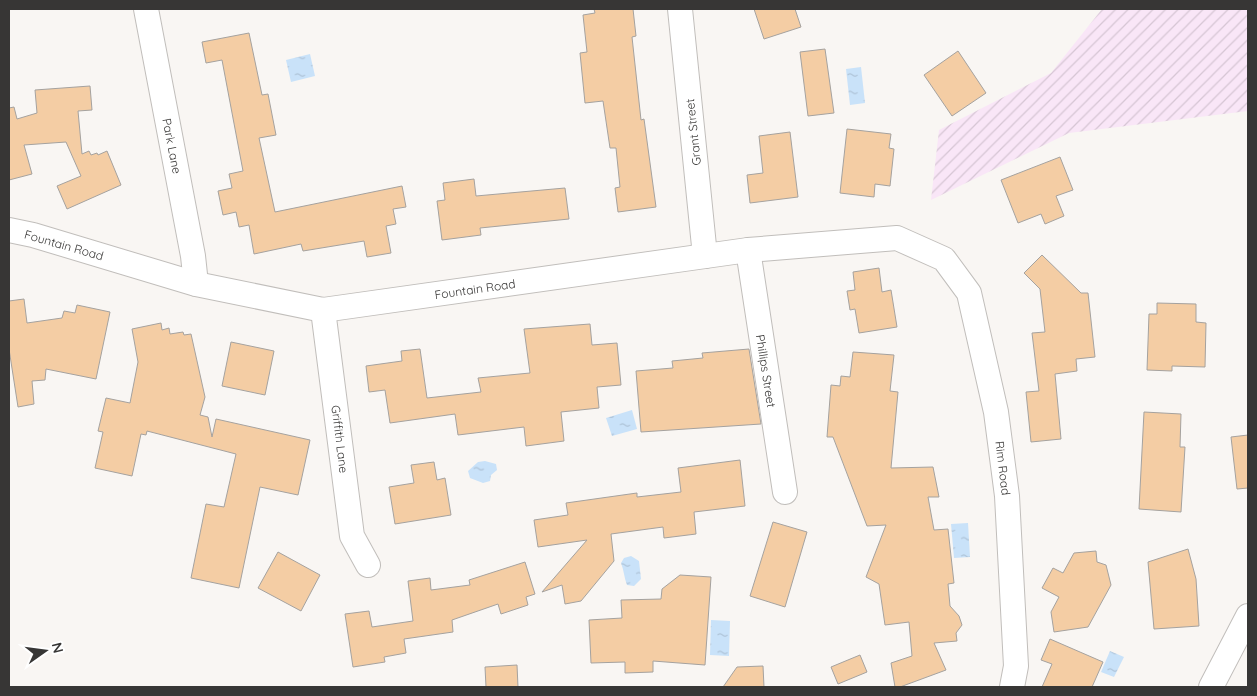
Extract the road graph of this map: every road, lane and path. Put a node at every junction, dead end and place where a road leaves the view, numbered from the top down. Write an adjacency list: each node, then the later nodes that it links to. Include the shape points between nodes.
1 (146, 9): 7 (street, Park Lane)
2 (680, 9): 5 (street, Grant Street)
3 (9, 230): 7 (street, Fountain Road)
4 (748, 250): 5 (street, Fountain Road); 6 (street, Fountain Road, via 897,238); 9 (street, Phillips Street)
5 (705, 256): 8 (street, Fountain Road)
6 (944, 259): 12 (street, Rim Road, via 969,293 996,412 1007,496 1016,666)
7 (196, 284): 8 (street, Fountain Road)
8 (323, 310): 10 (street, Griffith Lane, via 352,536)
9 (785, 492)
10 (368, 565)
11 (1248, 616): 13 (street)
12 (1012, 687)
13 (1211, 687)

